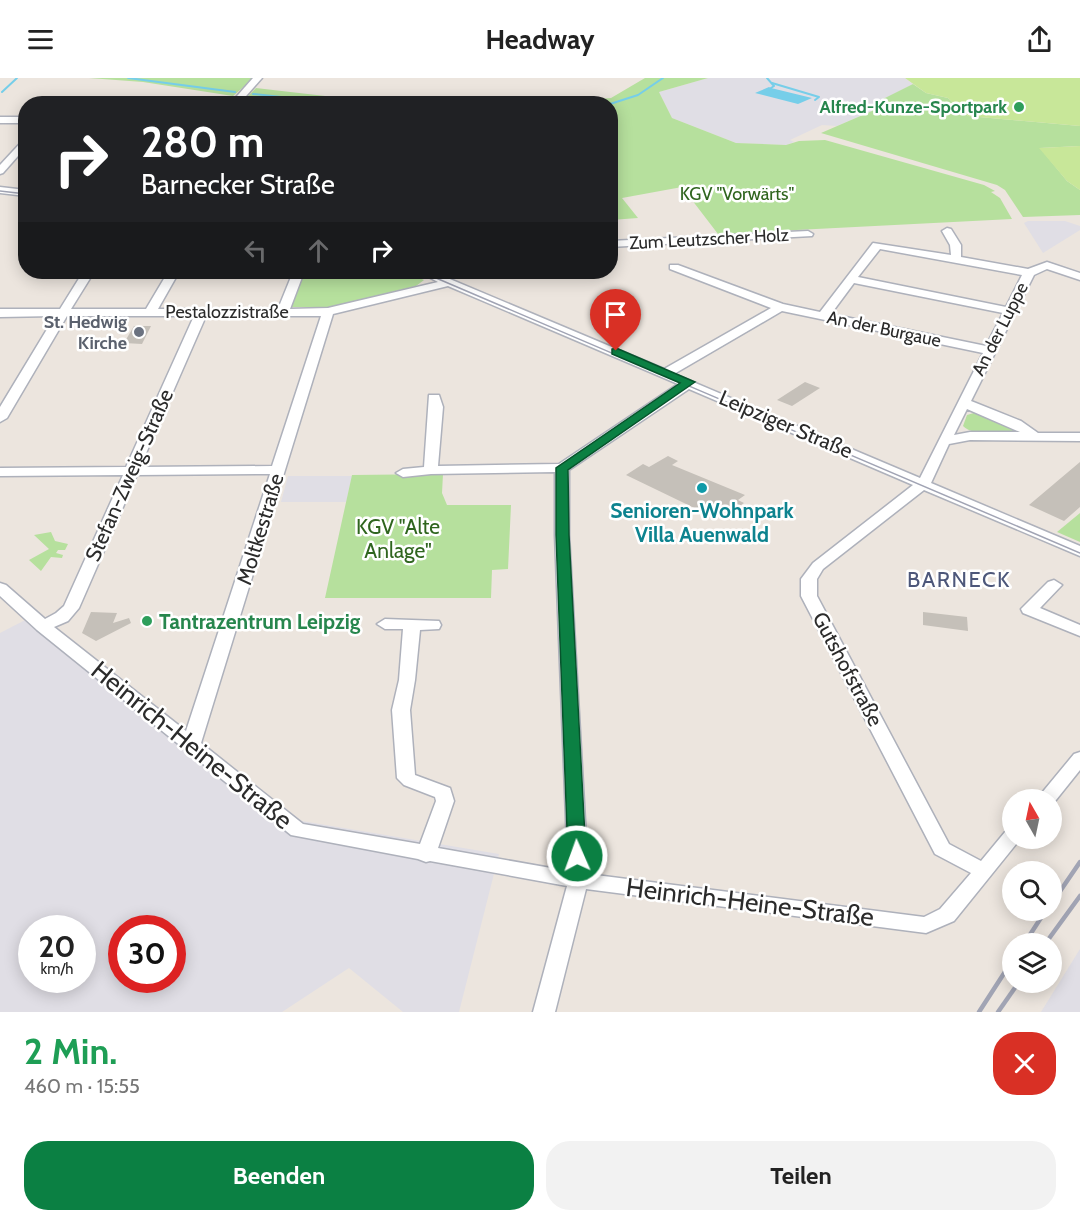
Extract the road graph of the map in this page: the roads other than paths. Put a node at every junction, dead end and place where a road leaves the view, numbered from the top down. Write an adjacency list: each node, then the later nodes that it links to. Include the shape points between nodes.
1 (258, 78): 2 (street)
2 (241, 96)
3 (0, 120): 4 (street)
4 (18, 120)
5 (18, 149): 7 (street)
6 (0, 155): 7 (street)
7 (13, 155): 8 (street)
8 (0, 171)
9 (0, 190): 10 (street)
10 (18, 192)
11 (947, 231): 14 (street, via 955,243)
12 (808, 234): 13 (street, Zum Leutzscher Holz)
13 (618, 244)
14 (955, 260): 16 (street); 22 (street, via 878,245)
15 (674, 267): 24 (street, An der Burgaue)
16 (1029, 273): 17 (street, An der Luppe, via 1047,265); 25 (street, An der Luppe)
17 (1080, 277)
18 (84, 279): 30 (street)
19 (169, 279): 31 (street)
20 (295, 279): 27 (street)
21 (442, 279): 23 (street, Leipziger Straße)
22 (850, 279): 25 (street); 32 (street)
23 (450, 282): 28 (street, Pestalozzistraße); 34 (street, Leipziger Straße)
24 (780, 307): 32 (street, An der Burgaue); 34 (street)
25 (1009, 311): 33 (street, An der Luppe)
26 (201, 312): 27 (street, Pestalozzistraße); 31 (street, Pestalozzistraße); 45 (street, Stefan-Zweig-Straße)
27 (283, 312): 28 (street, Pestalozzistraße)
28 (328, 312): 43 (street, Moltkestraße)
29 (0, 313): 30 (street, Pestalozzistraße)
30 (63, 313): 31 (street, Pestalozzistraße); 38 (street)
31 (150, 313)
32 (823, 316): 33 (street, An der Burgaue)
33 (988, 350): 37 (street, An der Luppe)
34 (666, 373): 35 (street, Leipziger Straße)
35 (689, 382): 42 (street); 48 (street, Leipziger Straße)
36 (434, 398): 44 (street)
37 (963, 403): 39 (street, via 1016,424); 41 (street, An der Luppe)
38 (0, 418)
39 (1034, 436): 40 (street); 41 (street, via 970,436)
40 (1080, 437)
41 (944, 441): 48 (street, An der Luppe)
42 (562, 468): 44 (street); 63 (street)
43 (278, 470): 45 (street); 57 (street, Moltkestraße)
44 (431, 470): 47 (street)
45 (131, 471): 46 (street); 55 (street, Stefan-Zweig-Straße, via 71,608)
46 (0, 472)
47 (403, 473)
48 (924, 483): 49 (street, Leipziger Straße); 62 (street, Gutshofstraße, via 818,566 809,579 809,596 942,849)
49 (1080, 551)
50 (1054, 585): 56 (street, via 1029,609)
51 (0, 588): 55 (street, Heinrich-Heine-Straße)
52 (385, 624): 53 (street)
53 (412, 624): 54 (street); 61 (street, via 401,710 404,772 413,782 443,793 445,801)
54 (433, 625)
55 (43, 626): 57 (street, Heinrich-Heine-Straße)
56 (1080, 631)
57 (191, 745): 61 (street, Heinrich-Heine-Straße, via 298,830)
58 (1080, 758): 59 (street)
59 (1054, 789)
60 (1002, 849): 62 (street, Heinrich-Heine-Straße)
61 (426, 855): 63 (street, Heinrich-Heine-Straße)
62 (984, 871): 63 (street, Heinrich-Heine-Straße, via 947,915 926,925)
63 (578, 880): 64 (street)
64 (544, 1012)

